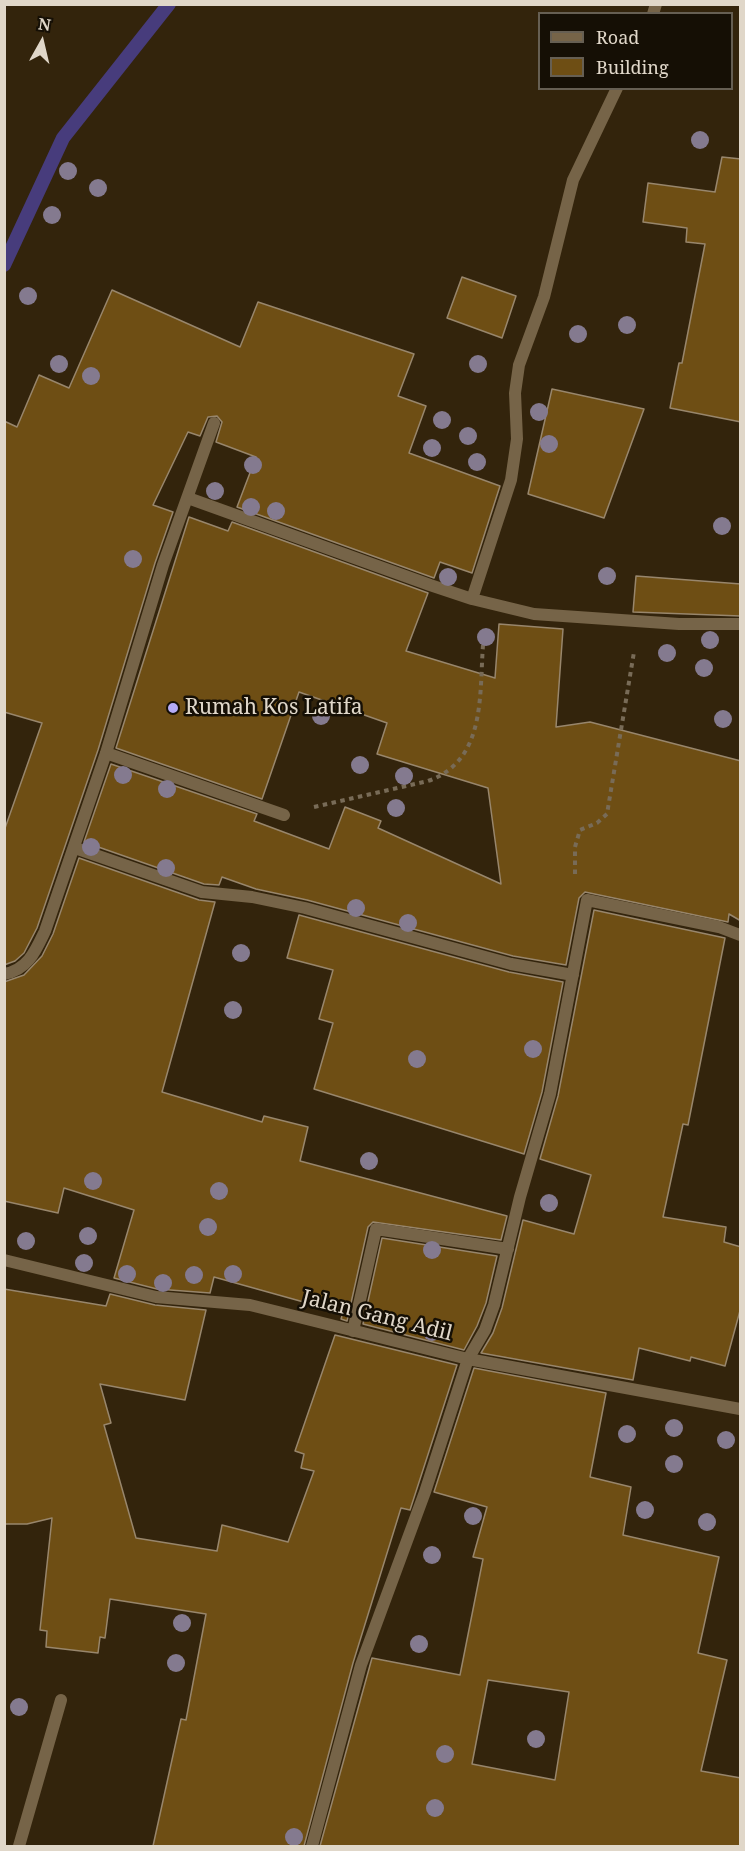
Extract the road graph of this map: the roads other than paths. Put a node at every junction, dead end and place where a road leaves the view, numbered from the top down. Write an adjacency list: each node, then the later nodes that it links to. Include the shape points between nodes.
1 (616, 90): 4 (street, via 573,180 544,297 519,365 515,393 517,439 511,480)
2 (214, 423): 3 (street)
3 (188, 498): 4 (street); 6 (street, via 163,565)
4 (472, 599): 5 (street, via 534,614)
5 (741, 624)
6 (106, 753): 7 (street); 8 (street)
7 (284, 815)
8 (75, 848): 10 (street, via 35,952 23,967); 11 (street, via 202,892 305,908 511,964)
9 (741, 935): 11 (street, via 586,900)
10 (4, 974)
11 (573, 975): 12 (street, via 550,1094)
12 (508, 1248): 14 (street, via 376,1229); 15 (street, via 485,1330)
13 (4, 1260): 14 (street, Jalan Gang Adil, via 156,1297 250,1305)
14 (353, 1331): 15 (street, Jalan Gang Adil)
15 (468, 1359): 16 (street, Jalan Gang Adil); 19 (street, via 425,1492 361,1665)
16 (741, 1409)
17 (61, 1700): 18 (street)
18 (19, 1846)
19 (312, 1846)

